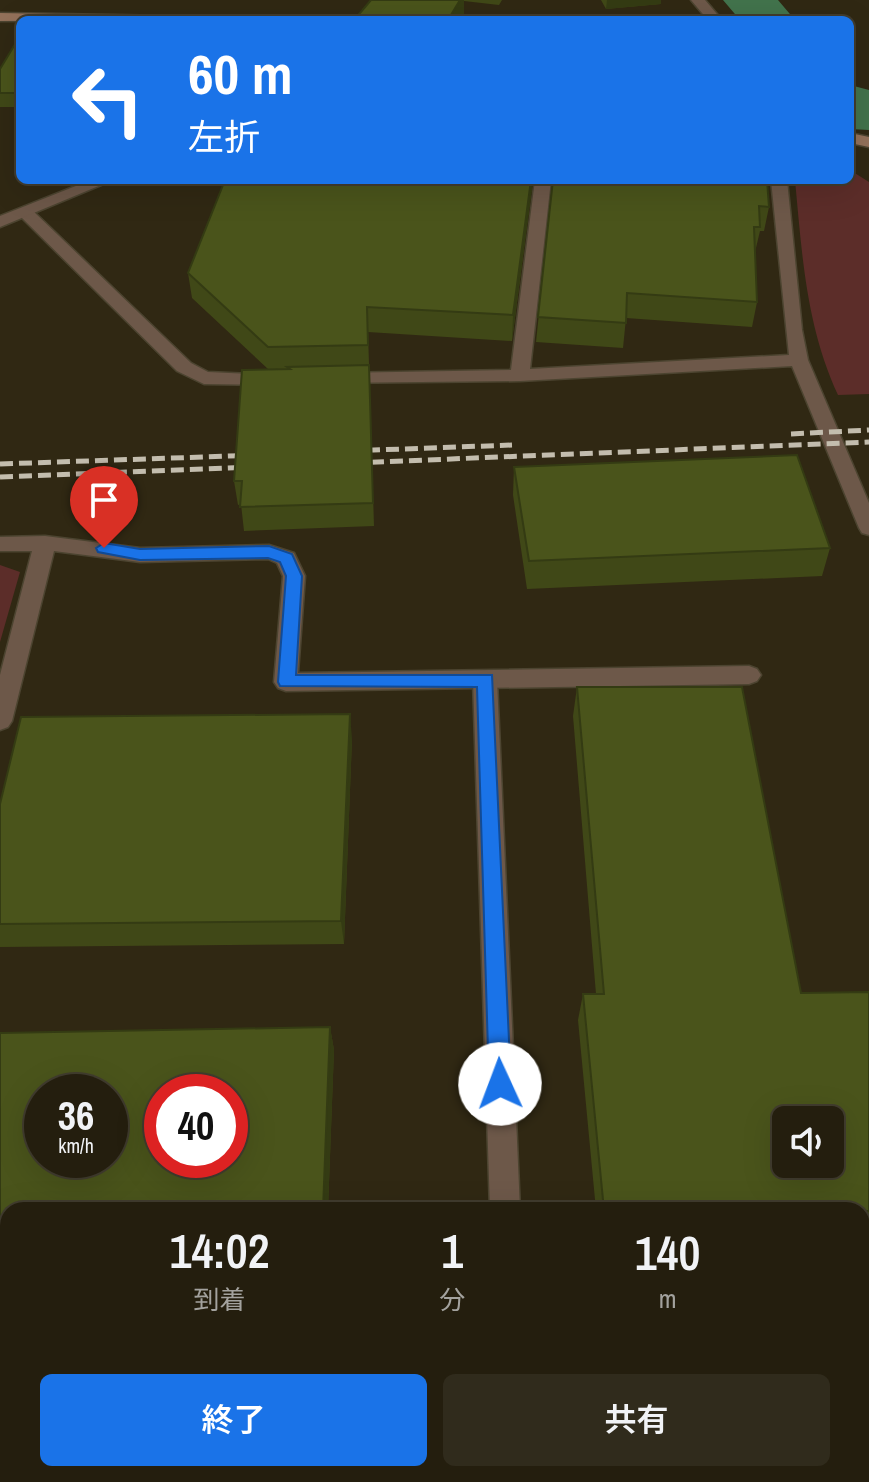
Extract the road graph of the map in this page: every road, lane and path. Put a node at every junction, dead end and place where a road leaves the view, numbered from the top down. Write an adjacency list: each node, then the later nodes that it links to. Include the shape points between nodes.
1 (698, 0): 2 (street)
2 (712, 16)
3 (95, 184): 6 (street)
4 (543, 184): 9 (street)
5 (779, 184): 8 (street)
6 (26, 213): 7 (street); 10 (street, via 184,367 204,378)
7 (0, 222)
8 (799, 360): 9 (street); 12 (street)
9 (520, 375): 11 (street)
10 (285, 380)
11 (316, 380)
12 (869, 528)
13 (45, 543): 14 (street); 16 (street, via 140,555 269,552 286,558 294,576 286,682); 17 (street)
14 (0, 544)
15 (749, 675): 16 (street)
16 (485, 680): 18 (street)
17 (0, 721)
18 (505, 1202)

